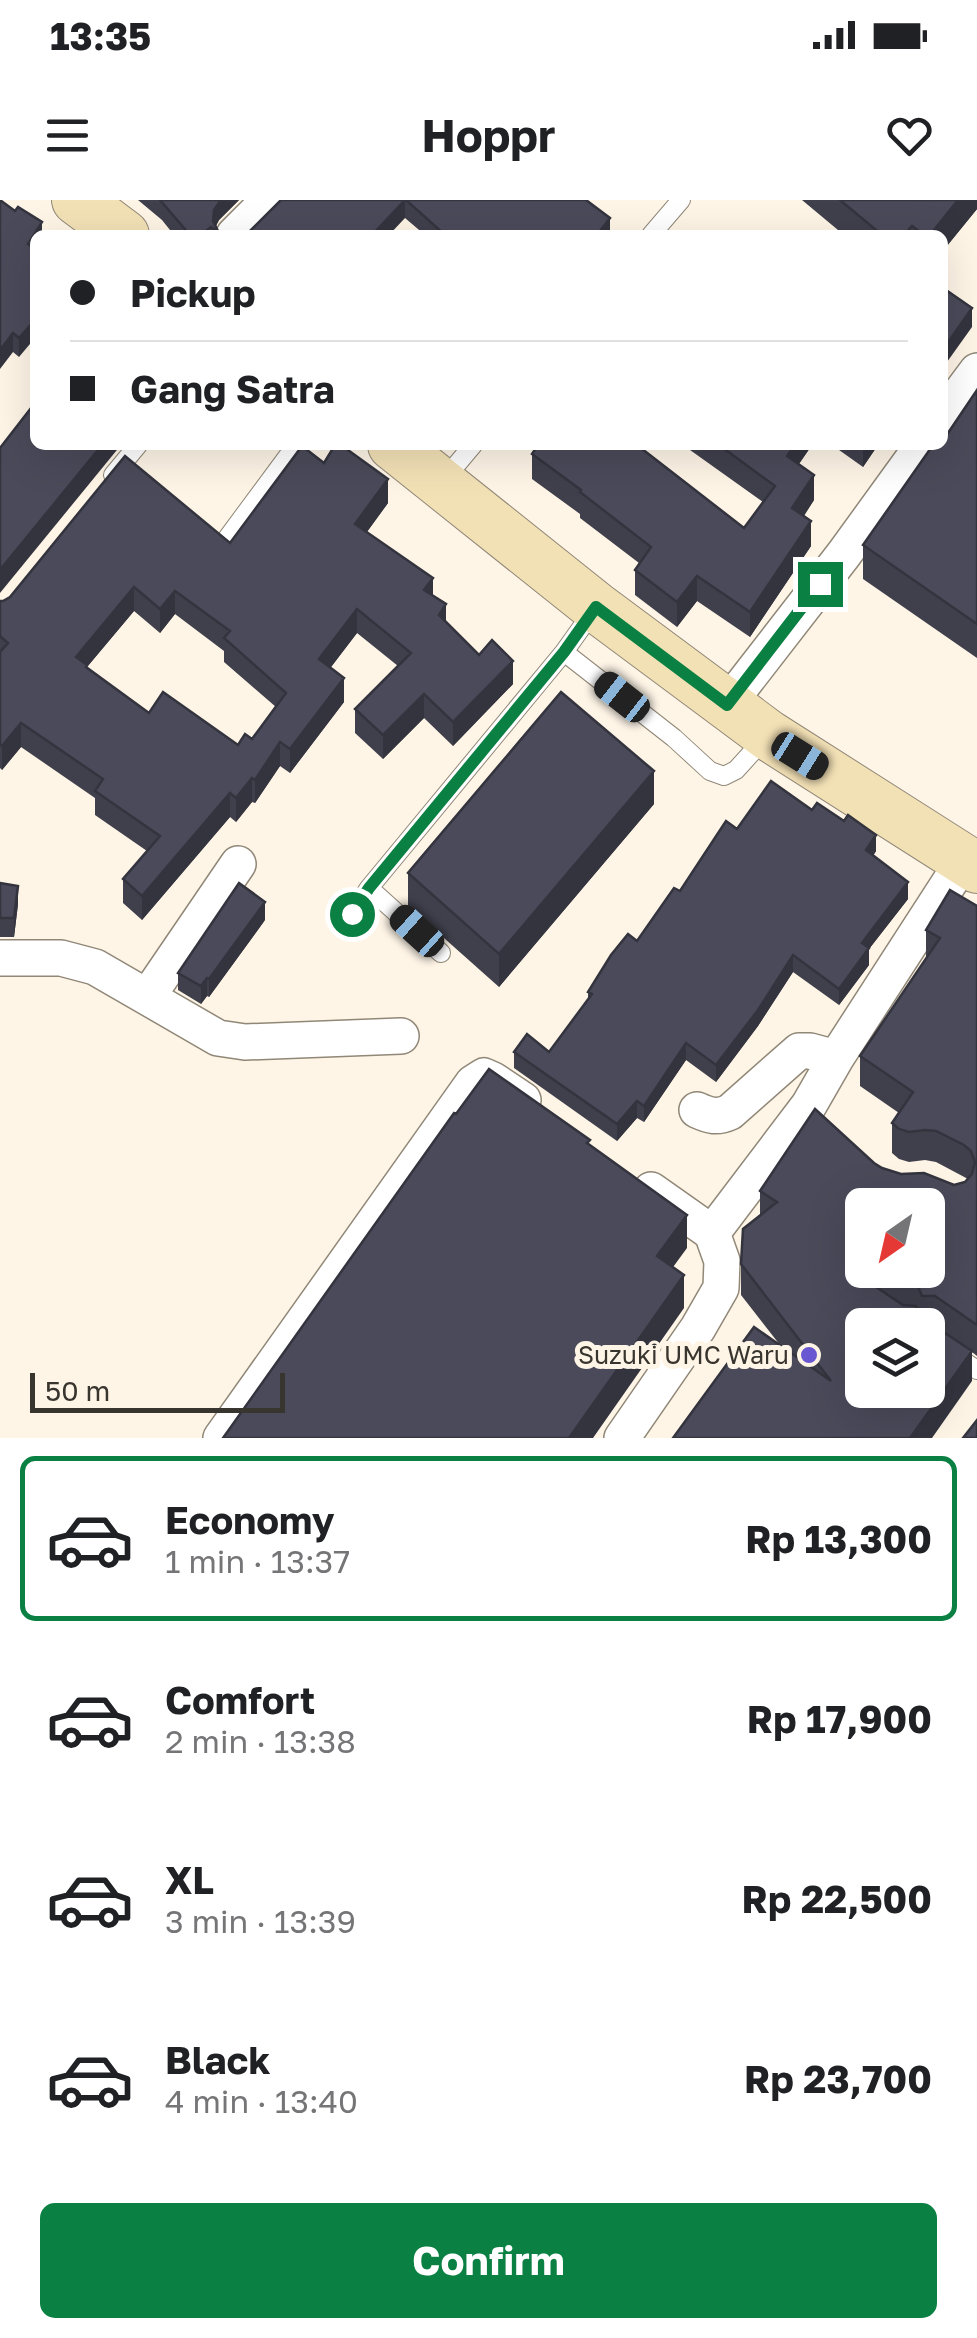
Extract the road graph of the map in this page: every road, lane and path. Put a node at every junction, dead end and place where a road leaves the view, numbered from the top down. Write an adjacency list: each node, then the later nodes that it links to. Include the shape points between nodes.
1 (77, 200): 4 (street)
2 (269, 200): 5 (street)
3 (681, 200): 6 (lane)
4 (117, 230)
5 (239, 230)
6 (655, 230)
7 (977, 371): 8 (street)
8 (948, 410)
9 (134, 450): 15 (lane)
10 (292, 450): 16 (lane)
11 (399, 450): 14 (street)
12 (469, 450): 14 (lane)
13 (919, 450): 19 (street)
14 (441, 483): 17 (street)
15 (100, 491)
16 (222, 545)
17 (596, 607): 18 (lane); 19 (street)
18 (564, 652): 20 (lane, via 710,771 724,776 736,770); 23 (lane)
19 (727, 705): 20 (street)
20 (768, 735): 22 (street)
21 (238, 864): 27 (street)
22 (971, 864): 29 (street)
23 (369, 888): 24 (lane); 25 (lane)
24 (352, 914)
25 (442, 953)
26 (0, 958): 27 (street, via 61,958 95,967)
27 (148, 996): 28 (street, via 218,1038)
28 (401, 1036)
29 (836, 1058): 30 (street); 31 (street, via 799,1051 730,1112 710,1116)
30 (809, 1105): 33 (street); 35 (street)
31 (697, 1110)
32 (550, 1119): 38 (street, via 494,1080 484,1076 473,1083)
33 (838, 1133)
34 (631, 1176): 35 (street)
35 (712, 1233): 39 (street, via 722,1262 721,1288)
36 (945, 1348): 37 (lane)
37 (977, 1370)
38 (221, 1438)
39 (622, 1438)

